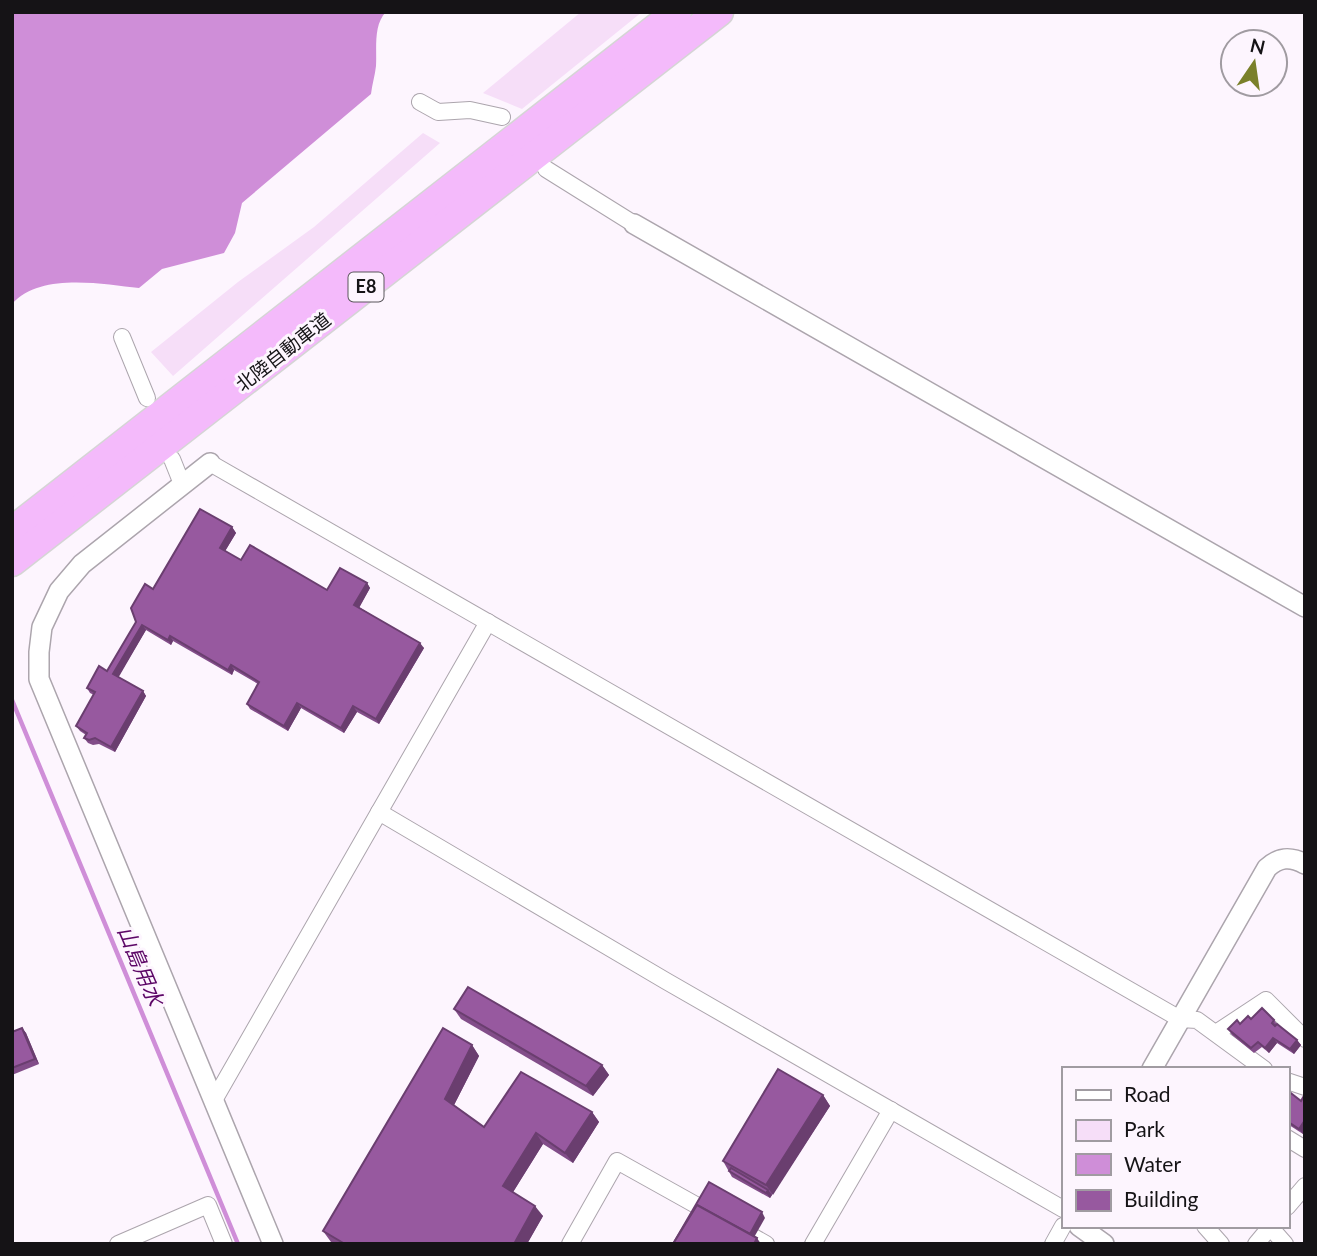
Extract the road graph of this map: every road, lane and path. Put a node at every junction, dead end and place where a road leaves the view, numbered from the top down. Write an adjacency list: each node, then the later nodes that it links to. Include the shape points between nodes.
1 (677, 12): 12 (highway, 北陸自動車道 / E8)
2 (719, 12): 13 (highway, 北陸自動車道 / E8)
3 (420, 102): 4 (street, via 438,112 470,110)
4 (502, 117)
5 (546, 169): 6 (street)
6 (634, 223): 14 (street)
7 (122, 337): 8 (street)
8 (147, 398)
9 (172, 459): 11 (street)
10 (210, 463): 11 (street); 15 (street)
11 (182, 484): 23 (street, via 82,564 59,591 42,627 39,679)
12 (12, 531)
13 (12, 562)
14 (1305, 607)
15 (488, 622): 16 (street); 18 (street)
16 (379, 812): 23 (street); 24 (street)
17 (1305, 864): 18 (street, via 1287,858 1267,868)
18 (1180, 1019): 19 (street, via 1198,1020); 22 (street)
19 (1216, 1033): 20 (street, via 1266,1000); 21 (street)
20 (1305, 1039)
21 (1254, 1066)
22 (1153, 1067)
23 (213, 1102): 37 (street)
24 (891, 1110): 29 (street); 40 (street)
25 (1289, 1139): 26 (street)
26 (1305, 1149)
27 (1305, 1185): 28 (street)
28 (1289, 1204)
29 (1062, 1208)
30 (1062, 1228): 41 (street)
31 (1082, 1228): 42 (street)
32 (1207, 1228): 43 (street)
33 (1269, 1228): 44 (street)
34 (1271, 1228): 45 (street)
35 (117, 1244): 36 (street, via 208,1205)
36 (223, 1244)
37 (273, 1244)
38 (569, 1244): 39 (street, via 618,1161)
39 (766, 1244)
40 (813, 1244)
41 (1053, 1244)
42 (1104, 1244)
43 (1221, 1244)
44 (1256, 1244)
45 (1285, 1244)

